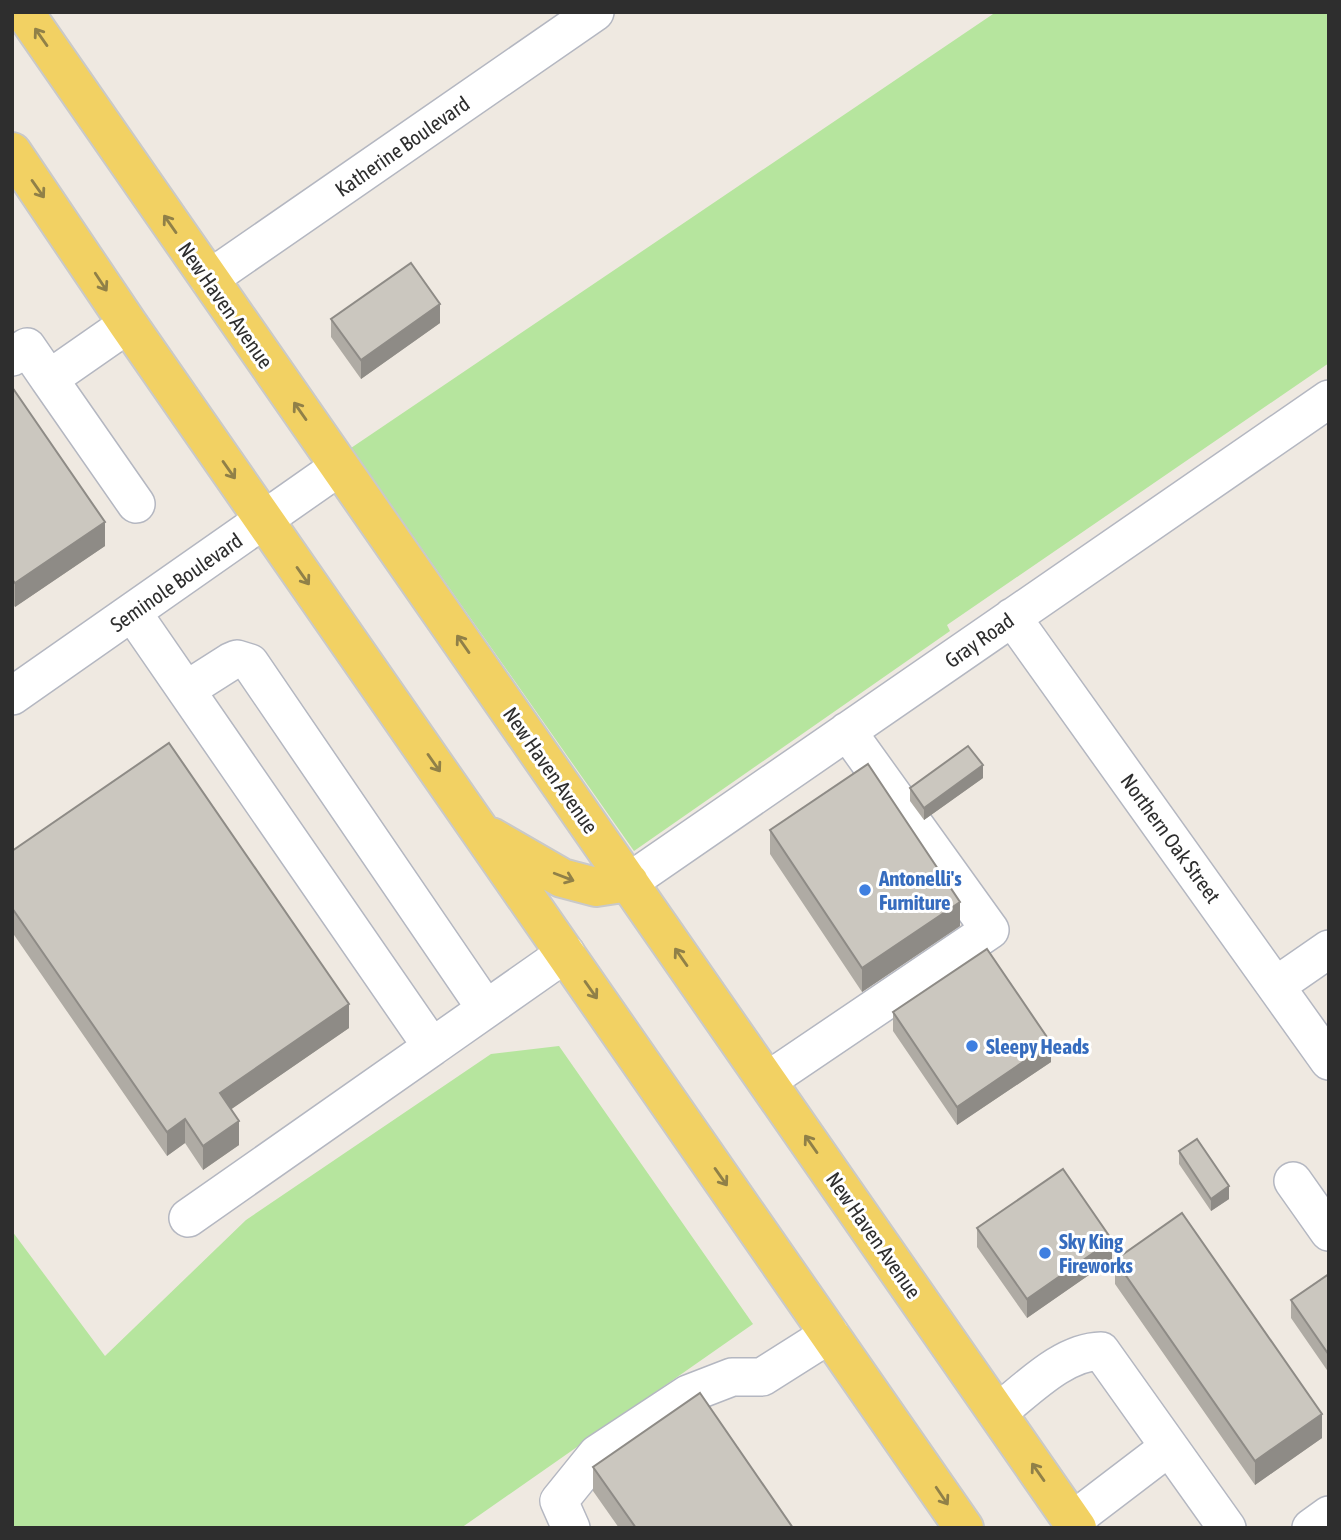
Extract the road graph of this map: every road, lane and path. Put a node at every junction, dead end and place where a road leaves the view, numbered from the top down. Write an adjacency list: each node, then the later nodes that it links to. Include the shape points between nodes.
1 (24, 12): 4 (main road, New Haven Avenue, one-way to 1)
2 (595, 12): 4 (street, Katherine Boulevard)
3 (12, 152): 5 (main road, one-way to 5)
4 (209, 279): 9 (main road, New Haven Avenue, one-way to 4)
5 (128, 324): 7 (street); 11 (main road, one-way to 11)
6 (17, 343): 7 (street)
7 (49, 379): 10 (street)
8 (1329, 399): 13 (street, Gray Road)
9 (339, 467): 11 (street, Seminole Boulevard); 18 (main road, New Haven Avenue, one-way to 9)
10 (136, 504)
11 (264, 520): 12 (street, Seminole Boulevard); 17 (main road, one-way to 17)
12 (132, 612): 14 (street); 15 (street, Seminole Boulevard)
13 (1012, 617): 16 (street, Gray Road); 21 (street, Northern Oak Street)
14 (186, 690): 22 (street, via 237,659 250,663); 23 (street)
15 (12, 696)
16 (847, 731): 18 (street, Gray Road); 25 (street, via 990,930)
17 (483, 833): 18 (main road, one-way to 18, via 562,878 596,887); 20 (main road)
18 (629, 883): 25 (main road, New Haven Avenue, one-way to 18)
19 (1329, 949): 21 (street)
20 (566, 953): 22 (street); 29 (main road, one-way to 29)
21 (1277, 985): 24 (street, Northern Oak Street)
22 (486, 1009): 23 (street)
23 (432, 1047): 27 (street)
24 (1329, 1061)
25 (767, 1081): 30 (main road, New Haven Avenue, one-way to 25)
26 (1293, 1181): 28 (street)
27 (188, 1218)
28 (1329, 1232)
29 (830, 1334): 34 (street, via 762,1377 732,1377 688,1394 597,1454 559,1501); 35 (main road, one-way to 35)
30 (997, 1413): 31 (street, via 1074,1356 1101,1351); 33 (main road, New Haven Avenue, one-way to 30)
31 (1169, 1447): 33 (street); 36 (street)
32 (1329, 1515): 37 (street)
33 (1075, 1524)
34 (571, 1528)
35 (964, 1528)
36 (1227, 1528)
37 (1311, 1528)

